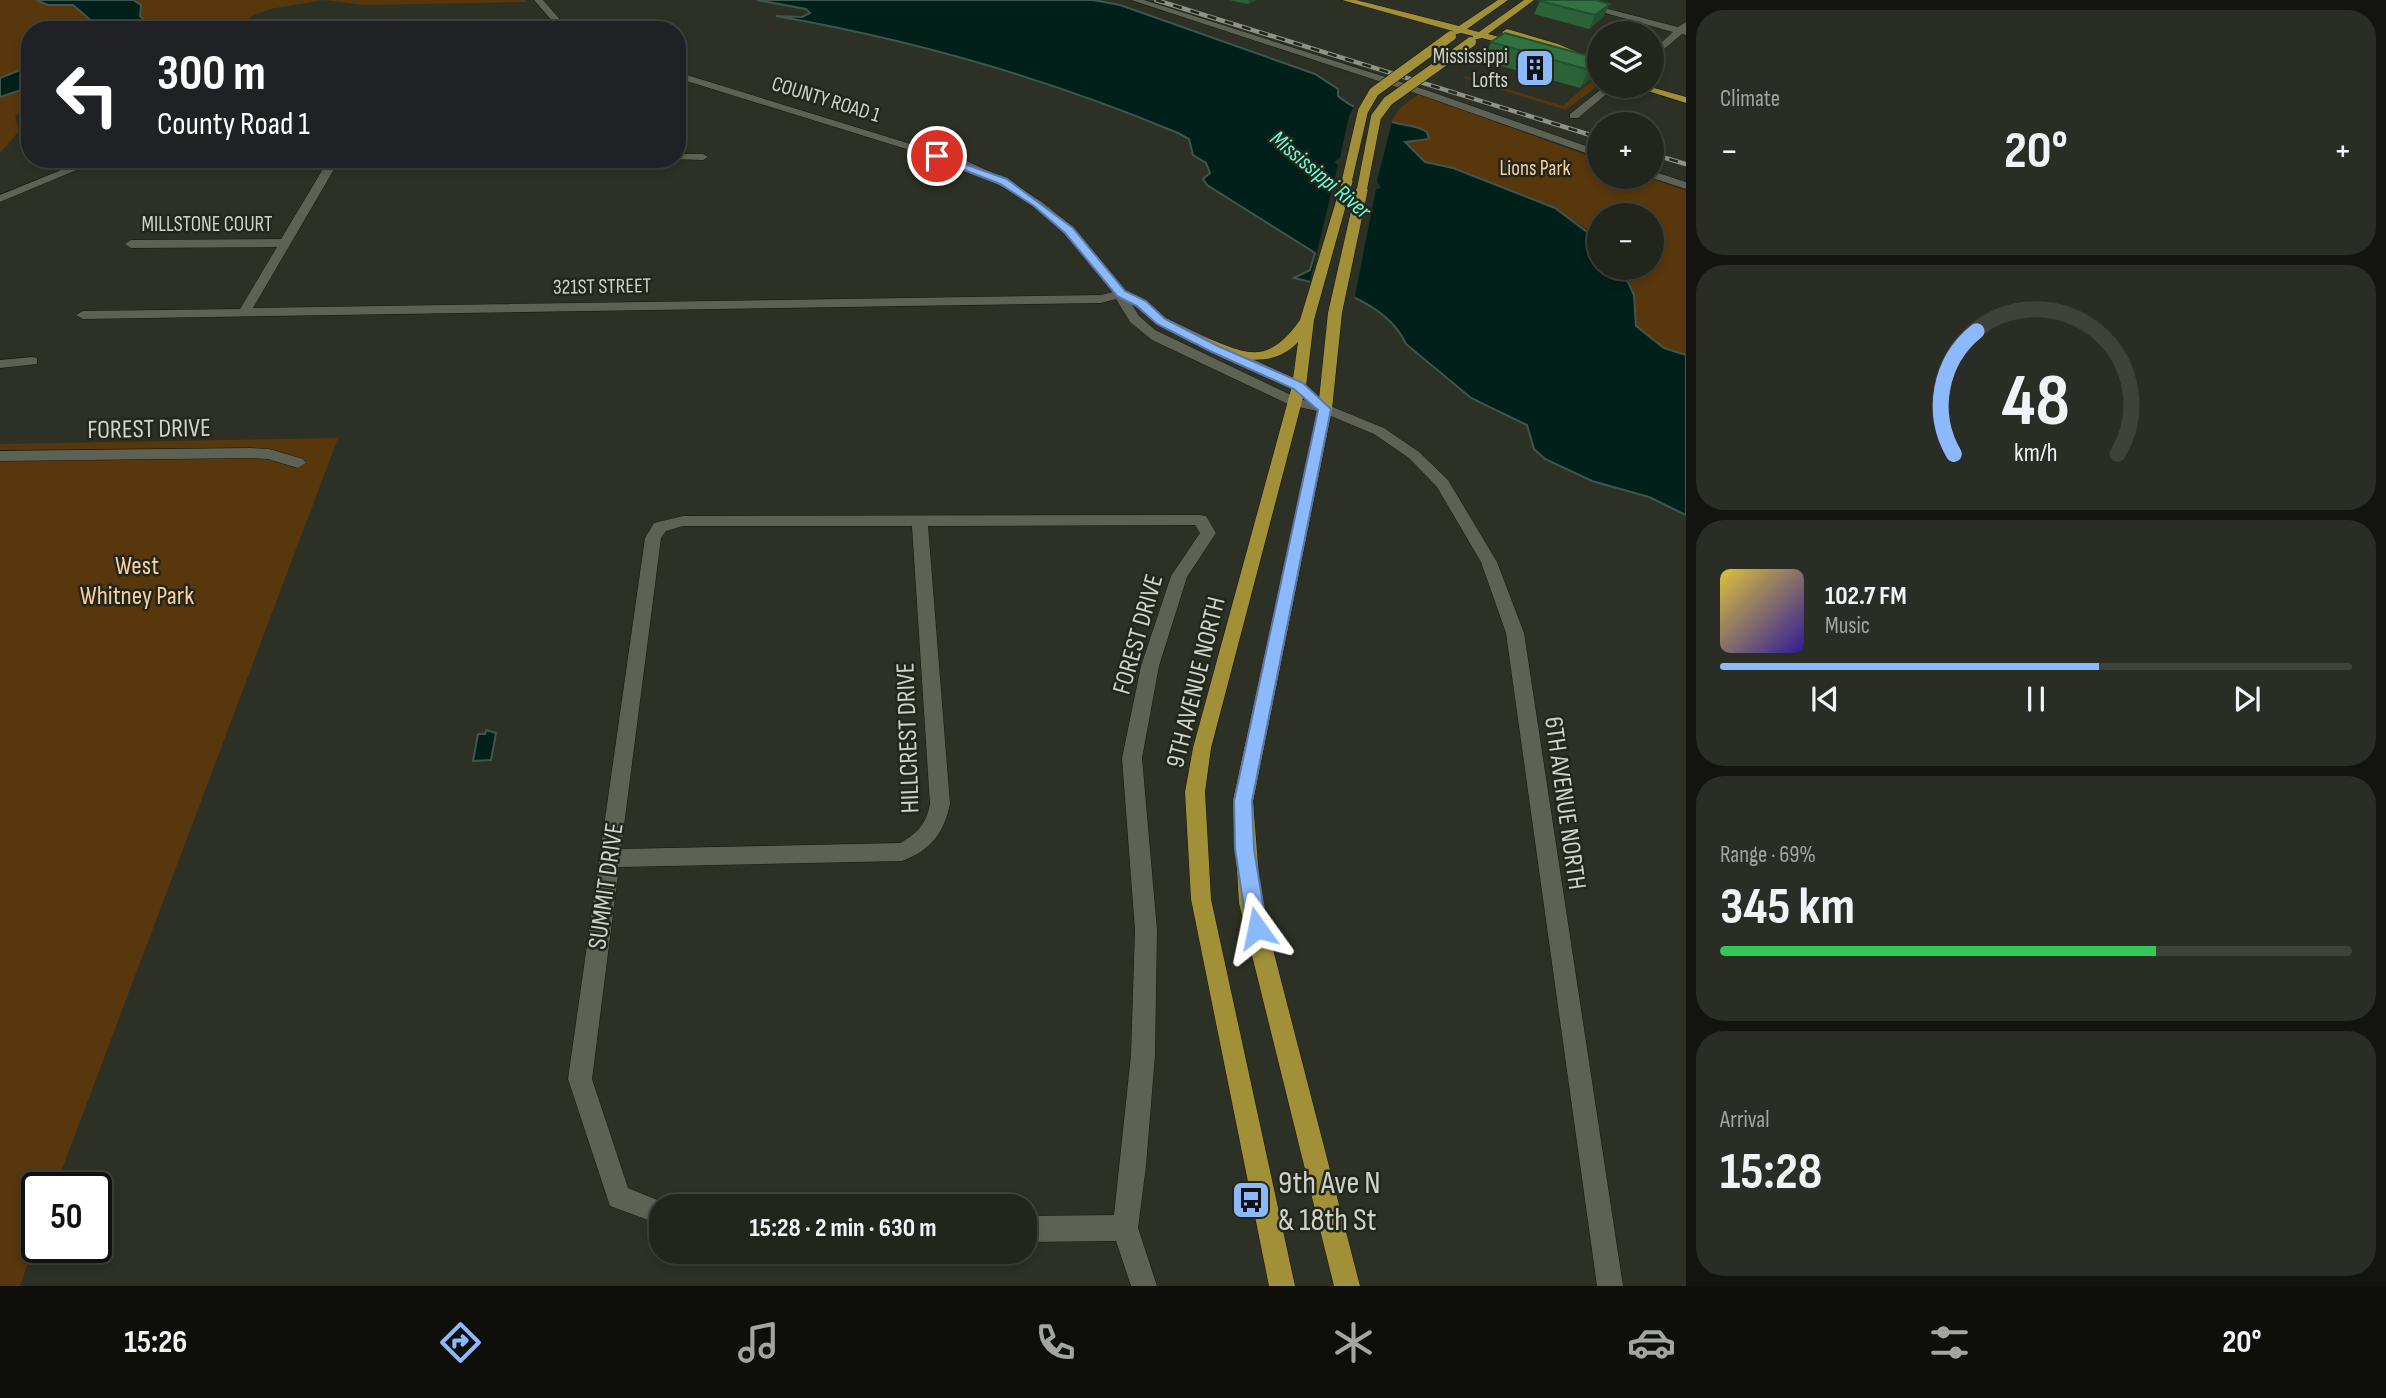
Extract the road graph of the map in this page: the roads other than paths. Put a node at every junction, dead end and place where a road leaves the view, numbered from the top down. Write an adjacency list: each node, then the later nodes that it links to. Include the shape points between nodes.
1 (539, 0): 10 (street)
2 (1135, 0): 26 (street)
3 (1346, 0): 14 (main road)
4 (1374, 0): 8 (main road)
5 (1504, 0): 11 (main road, 9TH AVENUE NORTH)
6 (1530, 0): 12 (main road)
7 (1563, 0): 13 (street)
8 (1415, 6)
9 (1438, 12): 11 (main road)
10 (557, 21)
11 (1472, 22): 12 (main road); 14 (main road, 9TH AVENUE NORTH)
12 (1491, 28): 15 (main road); 17 (main road)
13 (1684, 29): 16 (street)
14 (1456, 33): 15 (main road); 38 (main road, 9TH AVENUE NORTH, bridge, via 1374,92 1363,111)
15 (1482, 34): 18 (main road); 44 (main road, bridge, via 1388,101 1376,117 1335,313)
16 (1664, 46)
17 (1587, 60)
18 (1587, 70)
19 (686, 78): 36 (street, COUNTY ROAD 1, via 965,164 1004,182 1069,230)
20 (1664, 87): 21 (main road)
21 (1686, 93)
22 (1664, 94): 24 (main road)
23 (1596, 98): 25 (street)
24 (1686, 100)
25 (1574, 116)
26 (1587, 150)
27 (686, 157): 28 (street)
28 (703, 157)
29 (68, 168): 33 (street)
30 (330, 168): 34 (street)
31 (1664, 178): 32 (street)
32 (1686, 186)
33 (0, 199)
34 (284, 243): 35 (street, MILLSTONE COURT); 37 (street)
35 (131, 244)
36 (1121, 294): 37 (street, 321ST STREET, via 1101,299); 40 (street, COUNTY ROAD 1); 43 (street, COUNTY ROAD 1, via 1125,307 1157,337)
37 (244, 313): 39 (street, 321ST STREET)
38 (1309, 314): 40 (main road, via 1277,353 1241,354); 43 (main road, 9TH AVENUE NORTH)
39 (83, 315)
40 (1188, 336): 43 (street, COUNTY ROAD 1)
41 (32, 361): 42 (street)
42 (0, 364)
43 (1297, 394): 44 (street, 6TH AVENUE NORTH); 54 (main road, 9TH AVENUE NORTH, via 1202,748 1195,792 1201,899)
44 (1325, 409): 55 (main road, via 1243,801 1251,903); 56 (street, 6TH AVENUE NORTH, via 1379,431 1414,455 1443,484 1489,562 1515,633)
45 (0, 456): 46 (street, FOREST DRIVE, via 250,453)
46 (298, 463)
47 (920, 521): 48 (street, FOREST DRIVE, via 683,521); 49 (street, HILLCREST DRIVE, via 940,804 936,827 918,845 902,852); 52 (street, FOREST DRIVE, via 1200,520 1208,533 1178,576 1150,666 1132,758 1146,930 1143,1055)
48 (660, 527): 49 (street, SUMMIT DRIVE, via 653,538)
49 (608, 858): 50 (street, SUMMIT DRIVE, via 580,1079 618,1197)
50 (649, 1208)
51 (1037, 1228): 52 (street)
52 (1125, 1228): 53 (street)
53 (1144, 1286)
54 (1282, 1286)
55 (1347, 1286)
56 (1610, 1286)

